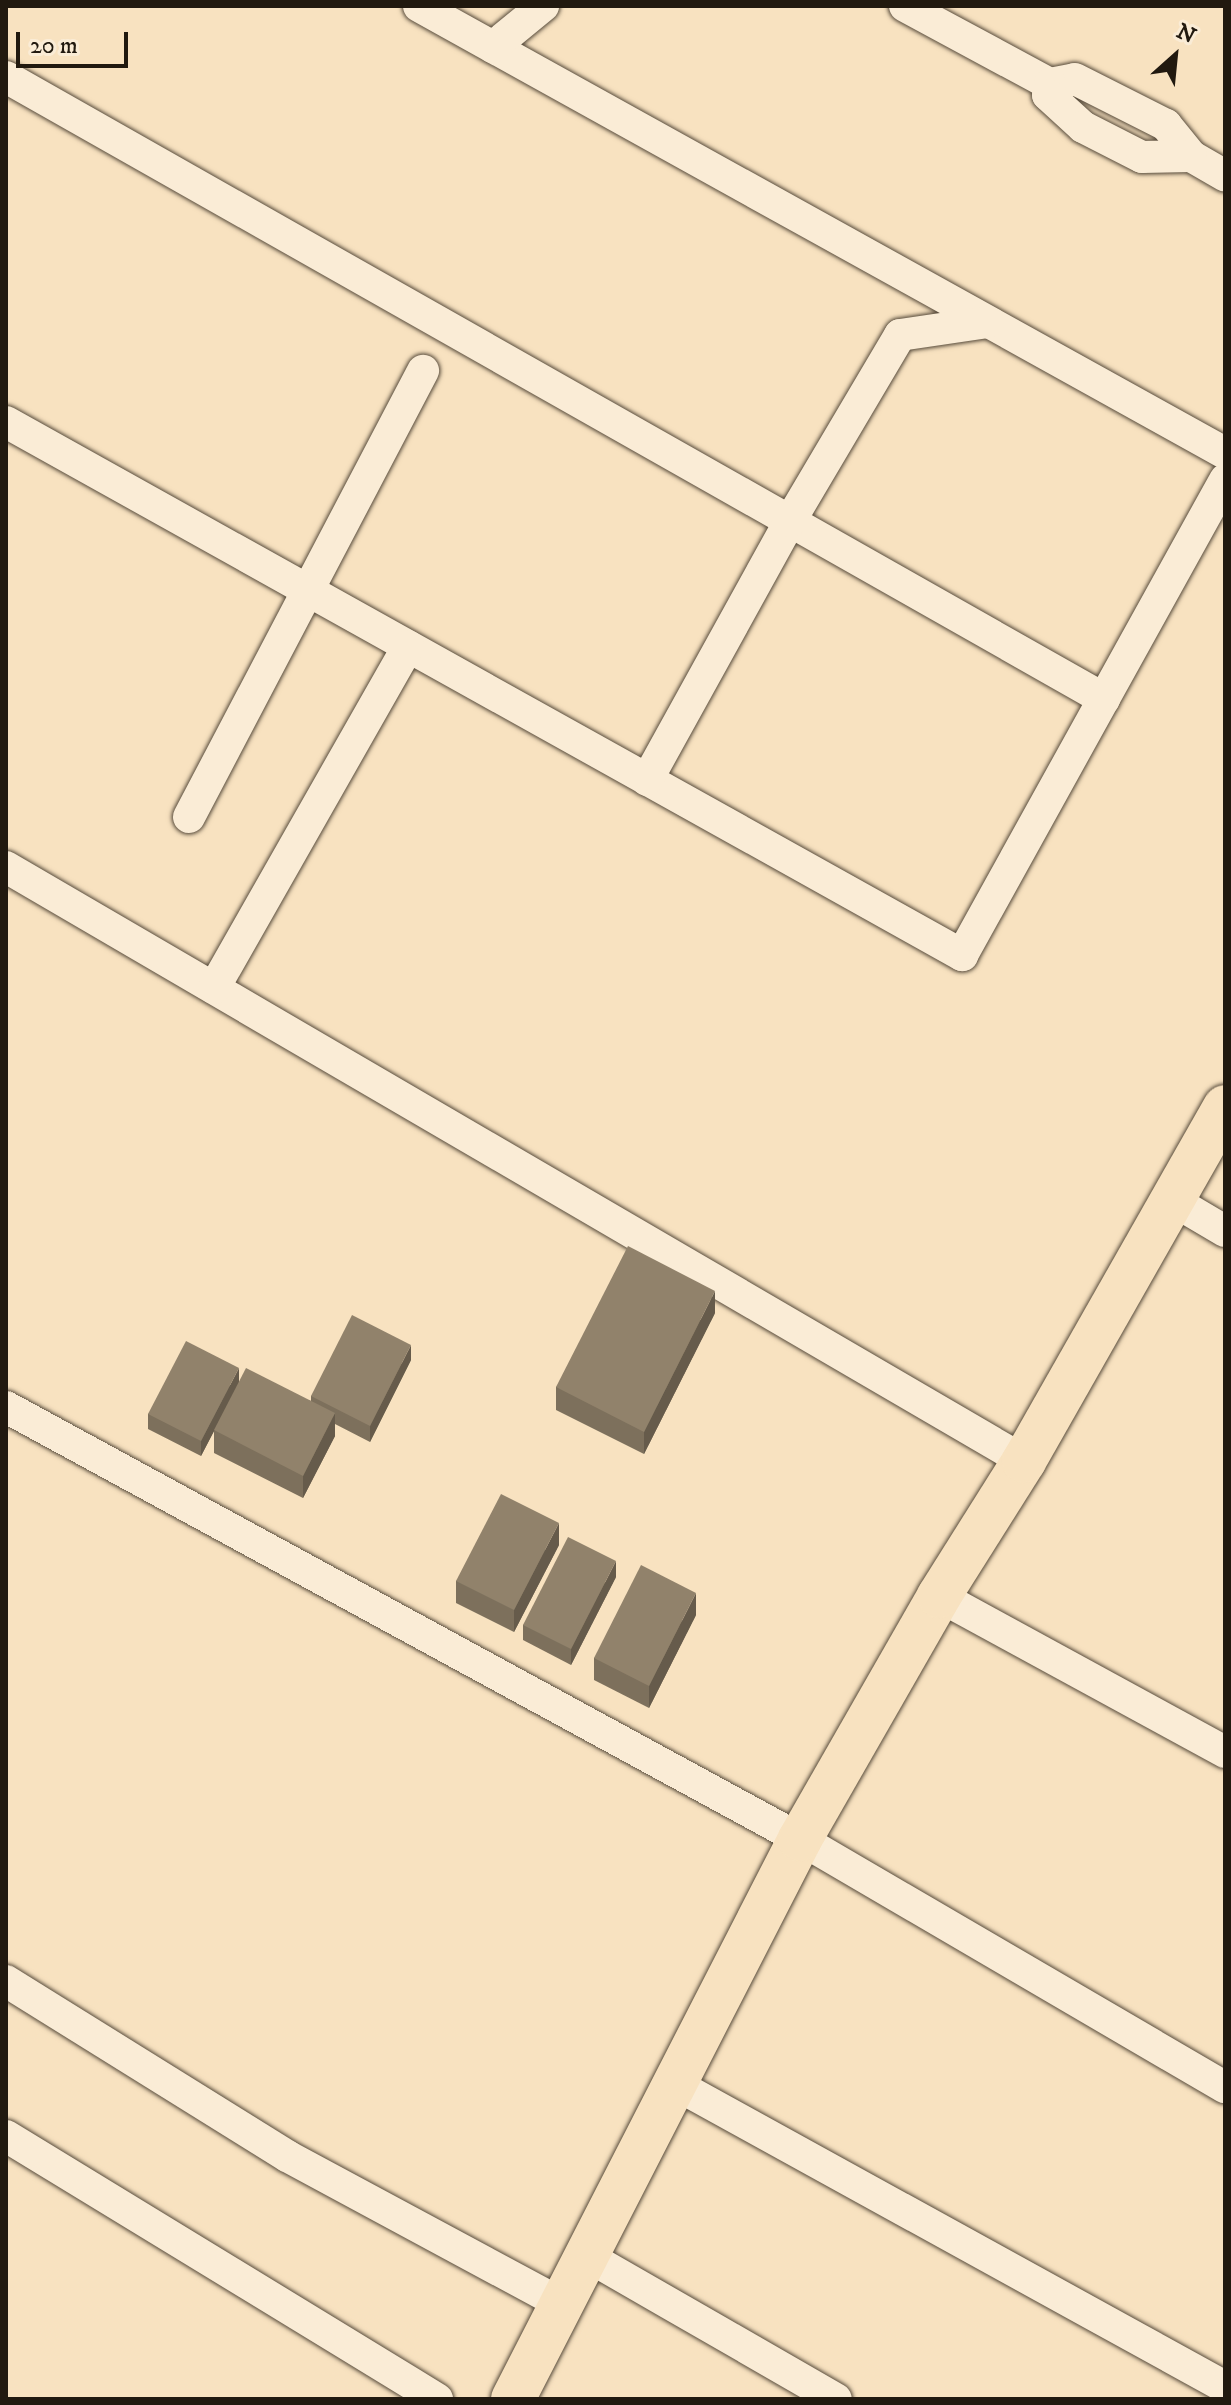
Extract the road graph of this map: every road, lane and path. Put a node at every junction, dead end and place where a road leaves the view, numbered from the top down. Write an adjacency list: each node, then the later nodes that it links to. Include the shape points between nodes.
1 (419, 6): 4 (street)
2 (543, 6): 4 (street)
3 (905, 6): 6 (street, via 1050,84 1075,79 1166,125 1191,156)
4 (493, 47): 7 (street)
5 (6, 77): 12 (street)
6 (1225, 176)
7 (988, 322): 10 (street); 12 (street, via 900,335)
8 (423, 371): 13 (street)
9 (6, 422): 13 (street)
10 (1225, 453)
11 (1225, 480): 15 (street)
12 (790, 521): 15 (street); 16 (street)
13 (308, 590): 14 (street); 17 (street)
14 (408, 646): 16 (street); 19 (street)
15 (1104, 699): 16 (street, via 962,955)
16 (647, 780)
17 (189, 817)
18 (6, 867): 19 (street)
19 (214, 988): 24 (street)
20 (1225, 1107): 21 (main road)
21 (1174, 1201): 22 (street); 24 (main road)
22 (1225, 1231)
23 (6, 1407): 27 (street)
24 (1024, 1461): 25 (main road)
25 (939, 1596): 26 (street); 27 (main road)
26 (1225, 1752)
27 (800, 1839): 29 (main road); 30 (street)
28 (6, 1981): 33 (street, via 287,2156)
29 (675, 2084): 32 (main road); 34 (street)
30 (1225, 2087)
31 (6, 2136): 35 (street)
32 (587, 2256): 33 (main road); 37 (street)
33 (562, 2304): 36 (main road)
34 (1225, 2387)
35 (437, 2399)
36 (513, 2399)
37 (836, 2399)

